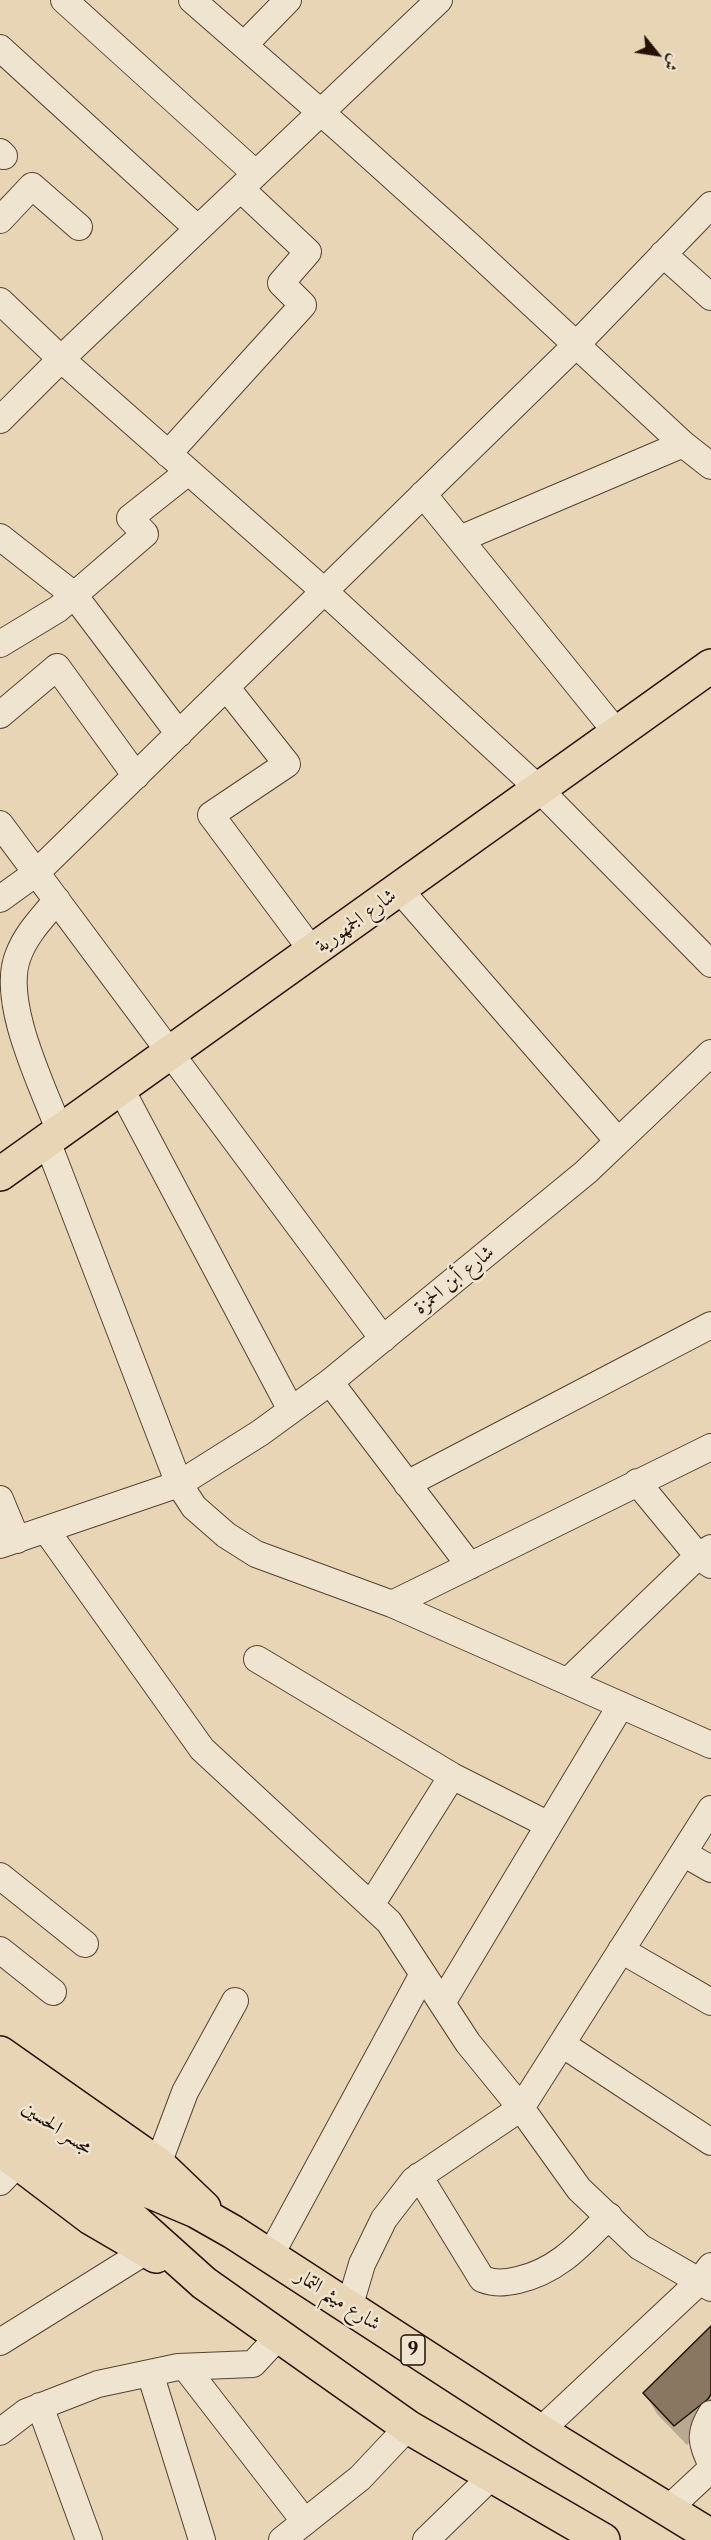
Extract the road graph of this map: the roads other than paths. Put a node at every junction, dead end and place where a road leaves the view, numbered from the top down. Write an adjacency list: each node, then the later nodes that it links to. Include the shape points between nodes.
1 (64, 0): 8 (street)
2 (192, 0): 5 (street)
3 (288, 0): 5 (street)
4 (439, 0): 7 (street)
5 (244, 45): 7 (street)
6 (0, 48): 12 (street)
7 (321, 112): 8 (street); 16 (street)
8 (249, 181): 12 (street); 20 (street, via 308,252 281,283 303,305)
9 (711, 206): 13 (street)
10 (0, 220): 11 (street, via 32,186)
11 (79, 227)
12 (198, 229): 17 (street)
13 (663, 254): 14 (street); 16 (street)
14 (711, 297)
15 (0, 302): 17 (street)
16 (576, 345): 19 (street); 23 (street)
17 (61, 359): 18 (street); 20 (street)
18 (1, 418)
19 (683, 444): 21 (street); 25 (street)
20 (168, 454): 22 (street)
21 (711, 466)
22 (188, 472): 26 (street); 27 (street, via 130,518 145,534)
23 (423, 494): 25 (street); 26 (street)
24 (0, 537): 27 (street)
25 (460, 539): 32 (street)
26 (324, 591): 30 (street); 35 (street)
27 (74, 596): 28 (street); 33 (street)
28 (0, 644)
29 (711, 666): 32 (main road, شارع الجمهورية)
30 (226, 687): 33 (street); 41 (street, via 287,765 211,814)
31 (0, 715): 34 (street, via 57,667)
32 (617, 733): 35 (main road, شارع الجمهورية)
33 (178, 734): 34 (street)
34 (136, 776): 37 (street)
35 (538, 789): 38 (main road, شارع الجمهورية); 42 (street)
36 (0, 824): 37 (street)
37 (36, 873): 39 (street); 40 (street)
38 (399, 889): 41 (main road, شارع الجمهورية); 47 (street)
39 (0, 899)
40 (57, 900): 44 (street); 46 (street, via 30,932 17,958 14,987 18,1020)
41 (313, 952): 44 (main road, شارع الجمهورية)
42 (711, 964)
43 (711, 1053): 47 (street, شارع أبن الحمزة)
44 (171, 1054): 45 (main road, شارع الجمهورية); 50 (street)
45 (121, 1089): 46 (main road, شارع الجمهورية); 52 (street)
46 (54, 1136): 48 (main road, شارع الجمهورية); 55 (street)
47 (618, 1142): 50 (street, شارع أبن الحمزة)
48 (0, 1174)
49 (711, 1325): 56 (street)
50 (383, 1339): 51 (street, شارع أبن الحمزة)
51 (330, 1382): 52 (street, شارع أبن الحمزة); 56 (street)
52 (291, 1410): 55 (street, شارع أبن الحمزة)
53 (711, 1447): 54 (street)
54 (637, 1482): 60 (street); 61 (street)
55 (179, 1484): 58 (street, شارع أبن الحمزة); 62 (street, via 194,1507 256,1554)
56 (407, 1484): 61 (street)
57 (0, 1498): 59 (street)
58 (46, 1530): 59 (street, شارع أبن الحمزة); 73 (street, via 202,1749)
59 (8, 1543)
60 (707, 1557): 64 (street)
61 (470, 1566): 62 (street)
62 (392, 1604): 64 (street)
63 (257, 1659): 67 (street)
64 (569, 1680): 65 (street)
65 (621, 1705): 66 (street); 69 (street)
66 (711, 1745)
67 (452, 1776): 69 (street); 73 (street)
68 (711, 1809): 70 (street)
69 (549, 1825): 81 (street)
70 (683, 1853): 71 (street); 76 (street)
71 (711, 1869)
72 (0, 1876): 74 (street)
73 (372, 1905): 77 (street, via 389,1922)
74 (85, 1944)
75 (0, 1950): 78 (street)
76 (621, 1950): 80 (street); 82 (street)
77 (423, 1974): 81 (street); 95 (street)
78 (53, 1992)
79 (235, 2001): 89 (street, via 185,2092)
80 (711, 2002)
81 (442, 2003): 85 (street)
82 (562, 2043): 85 (street); 87 (street)
83 (0, 2053): 89 (main road)
84 (0, 2088): 91 (main road, مجسر الحسين / 9)
85 (520, 2108): 90 (street); 92 (street, via 579,2189)
86 (0, 2118): 91 (main road, مجسر الحسين / 9)
87 (711, 2142)
88 (6, 2164): 94 (main road)
89 (158, 2164): 93 (main road)
90 (419, 2176): 92 (street, via 482,2278 496,2284 533,2277 557,2265); 98 (street, via 384,2219 362,2264)
91 (106, 2177): 93 (main road, شارع ميثم التمار / 9, via 196,2211); 97 (main road, 9)
92 (609, 2216): 96 (street, via 640,2247)
93 (233, 2232): 95 (main road, شارع ميثم التمار / 9)
94 (146, 2251): 97 (main road); 100 (street)
95 (270, 2256): 98 (main road, شارع ميثم التمار / 9)
96 (707, 2279): 106 (street)
97 (204, 2283): 99 (main road, 9)
98 (349, 2308): 106 (main road, شارع ميثم التمار / 9)
99 (279, 2336): 101 (street, via 253,2364); 105 (main road, 9)
100 (0, 2342)
101 (185, 2367): 102 (street); 111 (street)
102 (150, 2373): 103 (street, via 98,2384); 114 (street)
103 (40, 2406): 107 (street); 113 (street)
104 (711, 2414): 108 (street, via 701,2441)
105 (408, 2427): 110 (main road, 9); 111 (street, via 360,2478)
106 (540, 2431): 112 (main road, شارع ميثم التمار / 9)
107 (0, 2432)
108 (711, 2464)
109 (711, 2469): 112 (street)
110 (492, 2476): 116 (street); 117 (main road, 9)
111 (305, 2522): 115 (street)
112 (689, 2527)
113 (89, 2540)
114 (202, 2540)
115 (282, 2540)
116 (426, 2540)
117 (603, 2540)

